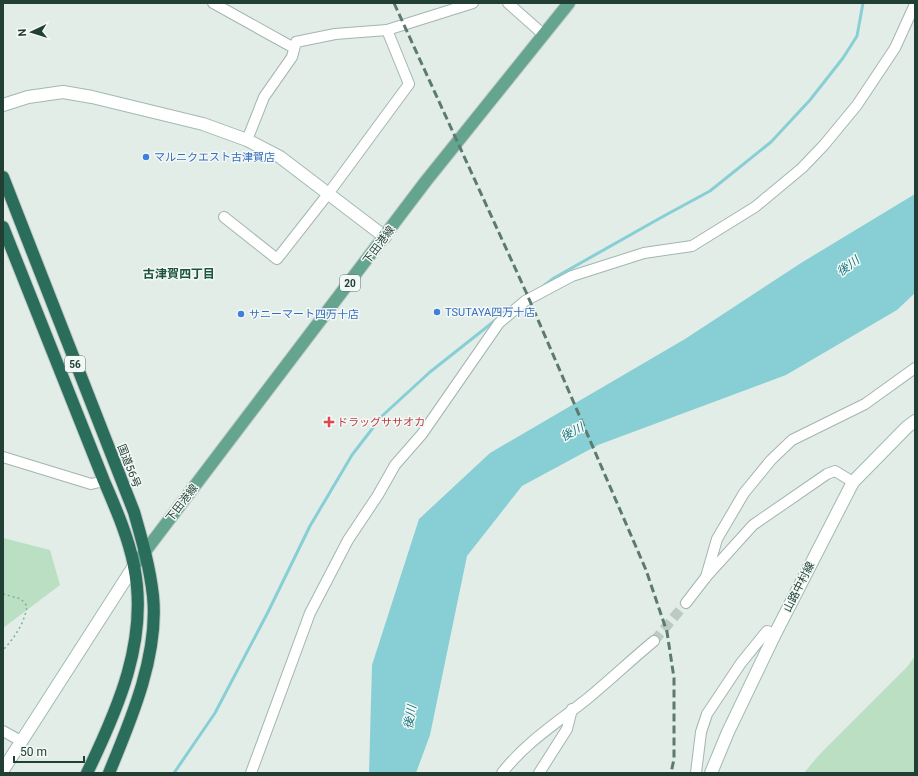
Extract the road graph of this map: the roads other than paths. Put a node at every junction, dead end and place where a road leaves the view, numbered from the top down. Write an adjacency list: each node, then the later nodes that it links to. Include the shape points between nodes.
1 (213, 3): 8 (street)
2 (473, 3): 6 (street)
3 (508, 3): 7 (street)
4 (569, 3): 7 (main road, 下田港線 / 20)
5 (915, 4): 33 (street, via 895,48 858,105 802,168 755,207 692,246 644,253 572,276 525,301 499,323 422,434 395,464 348,540 310,613)
6 (387, 30): 8 (street, via 335,34 296,42); 12 (street, via 409,84)
7 (544, 35): 15 (main road, 下田港線 / 20)
8 (294, 48): 10 (street, via 292,57 264,97)
9 (3, 105): 10 (street, via 28,97 62,92 203,124)
10 (247, 140): 12 (street, via 280,157)
11 (3, 177): 21 (highway, 国道56号 / 56, via 134,512)
12 (328, 194): 13 (street, via 277,259); 15 (street)
13 (224, 217)
14 (3, 226): 19 (highway, 56)
15 (385, 236): 21 (main road, 下田港線 / 20)
16 (915, 368): 23 (street, via 865,404 792,440 771,460 744,493 717,539)
17 (915, 422): 20 (street, 山路中村線)
18 (3, 457): 19 (street, via 91,484)
19 (104, 481): 22 (highway, 56, via 120,517)
20 (853, 482): 23 (street, via 835,471 827,474 753,525); 25 (street, 山路中村線)
21 (145, 551): 22 (main road, 下田港線 / 20); 32 (highway, 国道56号 / 56, via 153,596 153,629 146,672)
22 (134, 566): 29 (street); 31 (highway, 56, via 137,582 137,623 132,658 112,722)
23 (706, 577): 24 (street)
24 (686, 603)
25 (775, 634): 36 (street, via 767,631 741,663 707,714 701,732); 37 (street, 山路中村線)
26 (654, 641): 27 (street)
27 (572, 709): 34 (street, via 512,760); 35 (street, via 566,729)
28 (3, 731): 29 (street)
29 (22, 741): 30 (street)
30 (3, 770)
31 (87, 773)
32 (109, 773)
33 (252, 773)
34 (502, 773)
35 (539, 773)
36 (696, 773)
37 (711, 773)

